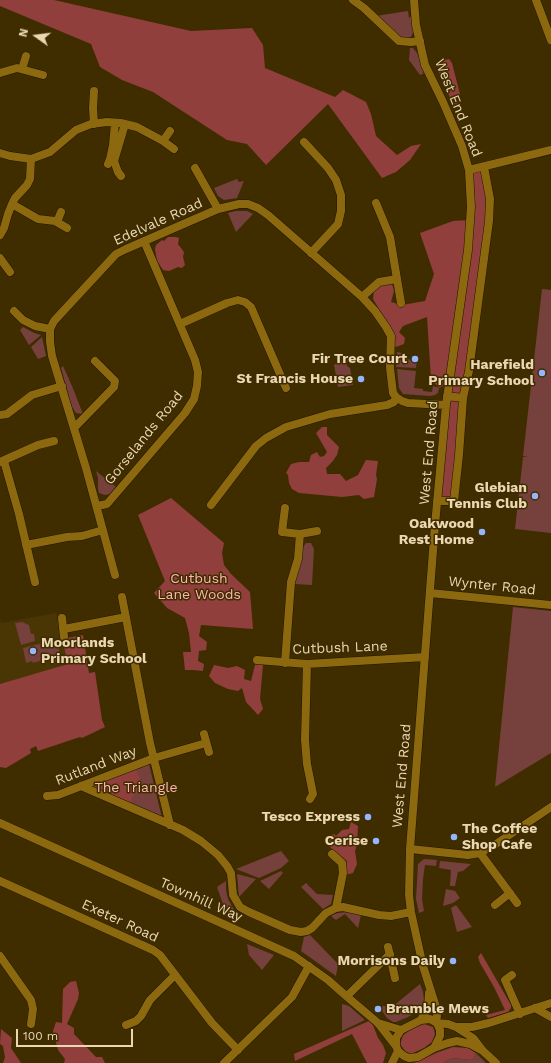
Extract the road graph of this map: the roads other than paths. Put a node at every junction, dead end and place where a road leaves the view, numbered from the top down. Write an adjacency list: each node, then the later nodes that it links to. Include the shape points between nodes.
1 (353, 0): 4 (street, via 400,41)
2 (414, 0): 4 (street, West End Road)
3 (536, 0): 5 (street)
4 (420, 40): 24 (street, West End Road, via 425,65 462,146)
5 (551, 40)
6 (26, 56): 7 (street)
7 (22, 68): 8 (street); 9 (street)
8 (0, 73)
9 (43, 75)
10 (94, 91): 12 (street)
11 (115, 122): 12 (street); 13 (street); 21 (street)
12 (94, 124): 20 (street, via 76,130 50,152)
13 (125, 124): 15 (street, via 146,130); 25 (street, via 114,162)
14 (170, 131): 15 (street)
15 (163, 141): 17 (street)
16 (304, 142): 34 (street, via 328,168 336,180 341,195 338,224)
17 (174, 149)
18 (551, 150): 22 (street)
19 (0, 153): 20 (street)
20 (31, 159): 27 (street, via 28,185)
21 (108, 164)
22 (484, 167): 24 (street); 48 (street, via 490,199 489,221 469,371)
23 (195, 168): 28 (street)
24 (469, 170): 46 (street, West End Road, via 472,207 468,250)
25 (121, 176)
26 (376, 203): 37 (street, via 390,237)
27 (12, 204): 30 (street, via 38,219); 32 (street)
28 (218, 209): 33 (street, Edelvale Road); 34 (street, Edelvale Road, via 239,204 258,208)
29 (61, 212): 30 (street)
30 (57, 222): 31 (street)
31 (67, 228)
32 (2, 231)
33 (144, 241): 41 (street, Gorselands Road); 42 (street, Edelvale Road, via 116,254 60,313)
34 (311, 253): 38 (street, Edelvale Road)
35 (0, 258): 36 (street)
36 (10, 272)
37 (397, 279): 38 (street, via 379,282); 39 (street)
38 (362, 296): 47 (street, Edelvale Road, via 391,336 390,368 393,393)
39 (401, 303)
40 (14, 311): 42 (street, via 35,326)
41 (180, 324): 45 (street, via 227,303 238,300 245,302 251,307); 56 (street, Gorselands Road, via 197,370 194,399 186,412 107,504)
42 (50, 329): 44 (street, via 50,342)
43 (95, 361): 51 (street, via 114,381 114,389)
44 (62, 386): 50 (street, via 32,395 7,414); 51 (street)
45 (286, 388)
46 (447, 396): 48 (street); 49 (street, West End Road)
47 (396, 397): 49 (street, via 408,402); 55 (street, via 394,402 387,405 330,414 277,431 256,446)
48 (462, 398): 54 (street, via 454,501)
49 (446, 405): 54 (street, West End Road)
50 (0, 415)
51 (74, 428): 56 (street)
52 (54, 441): 53 (street, via 38,445)
53 (2, 462): 61 (street)
54 (437, 501): 64 (street, West End Road)
55 (211, 505)
56 (97, 506): 58 (street)
57 (285, 508): 60 (street, via 282,532)
58 (103, 530): 61 (street); 62 (street)
59 (317, 532): 60 (street)
60 (300, 534): 71 (street, via 298,559 290,582)
61 (26, 545): 63 (street, via 35,566)
62 (115, 575)
63 (35, 582)
64 (430, 593): 66 (street, Wynter Road); 69 (street, West End Road)
65 (122, 597): 67 (street)
66 (551, 605)
67 (126, 617): 68 (street, via 64,633); 76 (street)
68 (62, 618)
69 (425, 657): 72 (street, Cutbush Lane); 83 (street, West End Road)
70 (257, 660): 71 (street, Cutbush Lane)
71 (286, 663): 72 (street, Cutbush Lane)
72 (307, 664): 79 (street, via 305,740 312,794)
73 (204, 734): 74 (street)
74 (206, 743): 75 (street); 76 (street, Rutland Way)
75 (209, 752)
76 (154, 758): 77 (street, Rutland Way); 82 (street)
77 (81, 786): 78 (street, Rutland Way, via 54,796); 82 (street)
78 (46, 796)
79 (310, 799)
80 (551, 807): 84 (street)
81 (0, 823): 93 (street, Townhill Way, via 281,950)
82 (170, 825): 90 (street, via 189,833 222,859 231,873 233,895 240,907 249,912 290,930 301,932 312,928 326,912)
83 (410, 850): 84 (street, via 468,855); 91 (street, West End Road)
84 (480, 853): 87 (street)
85 (332, 854): 90 (street, via 342,863 343,873)
86 (0, 881): 94 (street, Exeter Road, via 153,950)
87 (510, 893): 88 (street); 89 (street)
88 (517, 903)
89 (495, 904)
90 (336, 908): 91 (street, via 350,908 391,916)
91 (411, 912): 97 (street, West End Road)
92 (0, 956): 106 (street, via 31,1000)
93 (309, 966): 98 (street, Townhill Way); 112 (street, via 292,997)
94 (175, 975): 107 (street, via 150,1000 141,1016); 112 (street, Exeter Road, via 212,1023)
95 (512, 975): 101 (street, via 505,980)
96 (395, 978): 98 (street, via 389,951)
97 (430, 989): 103 (street, West End Road, via 428,1006); 105 (street, West End Road, via 436,1007)
98 (347, 996): 104 (street, Townhill Way)
99 (551, 1003): 100 (street)
100 (535, 1008): 101 (street); 102 (street)
101 (520, 1014): 108 (street, via 472,1027)
102 (551, 1017)
103 (421, 1020): 105 (street); 109 (street)
104 (378, 1023): 109 (street, Townhill Way); 111 (street, Townhill Way)
105 (436, 1023): 108 (street); 110 (street, via 440,1033)
106 (31, 1024)
107 (126, 1025)
108 (456, 1027): 113 (street, via 473,1038)
109 (401, 1030): 111 (street, via 396,1038)
110 (434, 1048): 113 (street, via 457,1041); 114 (street)
111 (397, 1049): 114 (street, via 409,1058); 116 (street)
112 (238, 1050): 115 (street)
113 (483, 1051): 118 (street)
114 (418, 1057): 117 (street)
115 (224, 1063)
116 (392, 1063)
117 (404, 1063)
118 (496, 1063)

